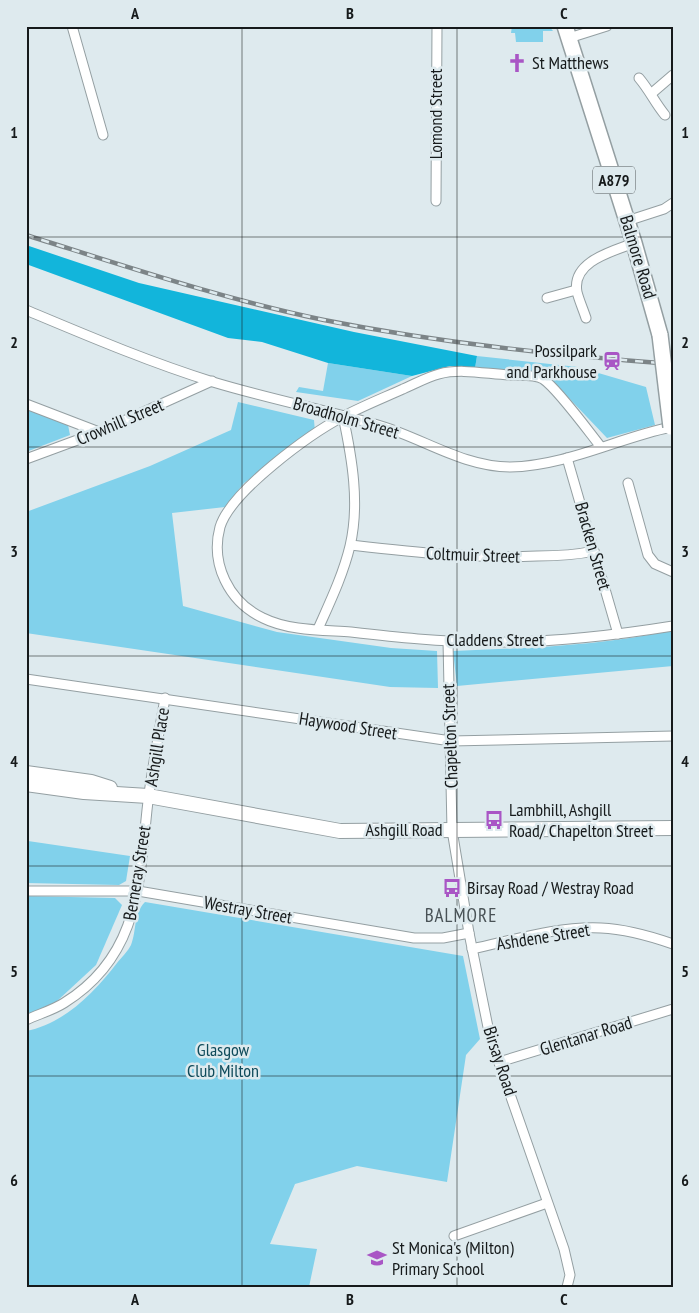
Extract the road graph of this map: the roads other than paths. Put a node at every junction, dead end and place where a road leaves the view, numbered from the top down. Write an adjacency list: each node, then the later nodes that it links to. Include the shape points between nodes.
1 (72, 26): 9 (street)
2 (437, 26): 10 (street, Lomond Street)
3 (607, 26): 4 (street)
4 (567, 32): 12 (main road, Balmore Road / A879)
5 (673, 75): 7 (street)
6 (639, 78): 7 (street)
7 (652, 93): 8 (street, via 654,103)
8 (665, 115)
9 (103, 135)
10 (436, 201)
11 (673, 203): 12 (street)
12 (627, 221): 13 (main road, Balmore Road / A879)
13 (634, 243): 14 (street, via 586,264); 21 (main road, Balmore Road / A879, bridge, via 660,335)
14 (576, 290): 15 (street); 17 (street)
15 (547, 298)
16 (26, 310): 18 (street, Broadholm Street, via 110,346)
17 (586, 318)
18 (212, 381): 20 (street, Broadholm Street); 22 (street, Crowhill Street)
19 (26, 404): 22 (street)
20 (343, 416): 23 (street, Claddens Street, via 436,374 528,376 544,380); 24 (street, Broadholm Street, via 399,432 476,462 508,467); 27 (street, via 354,483); 31 (street, Claddens Street, via 301,444 249,486 227,513 218,540 223,578 240,602 276,624)
21 (672, 431): 23 (street, Broadholm Street)
22 (99, 432): 25 (street, Crowhill Street)
23 (601, 447): 24 (street, Broadholm Street)
24 (567, 458): 28 (street, Bracken Street)
25 (26, 459)
26 (628, 483): 29 (street, via 648,555 655,564)
27 (351, 545): 28 (street, Coltmuir Street, via 447,556 515,558); 31 (street, via 340,581)
28 (594, 551): 32 (street, Bracken Street)
29 (673, 572)
30 (673, 626): 32 (street, Claddens Street)
31 (318, 629): 33 (street, Claddens Street)
32 (618, 634): 33 (street, Claddens Street)
33 (448, 646): 37 (street, Chapelton Street)
34 (26, 679): 35 (street, Haywood Street)
35 (165, 698): 37 (street, Haywood Street); 40 (street, Ashgill Place)
36 (673, 736): 37 (street, Haywood Street)
37 (451, 741): 42 (street, Chapelton Street)
38 (26, 773): 40 (street, Ashgill Road, via 91,782)
39 (26, 784): 40 (street, Ashgill Road)
40 (144, 797): 42 (street, Ashgill Road, via 340,831); 44 (street, Berneray Street)
41 (673, 828): 42 (street, Ashgill Road)
42 (452, 830): 45 (street, Birsay Road)
43 (26, 891): 44 (street, Westray Street)
44 (138, 891): 45 (street, Westray Street, via 414,938 443,938); 49 (street, Berneray Street, via 128,930 110,961 89,985 63,1003)
45 (469, 933): 47 (street, Birsay Road)
46 (673, 944): 47 (street, Ashdene Street, via 650,936 602,928 562,930)
47 (472, 949): 50 (street, Birsay Road, via 490,1038)
48 (673, 1009): 50 (street, Glentanar Road)
49 (26, 1020)
50 (499, 1062): 51 (street, Birsay Road)
51 (547, 1203): 52 (street); 53 (street, Birsay Road, via 564,1249 570,1275)
52 (454, 1236)
53 (567, 1286)

